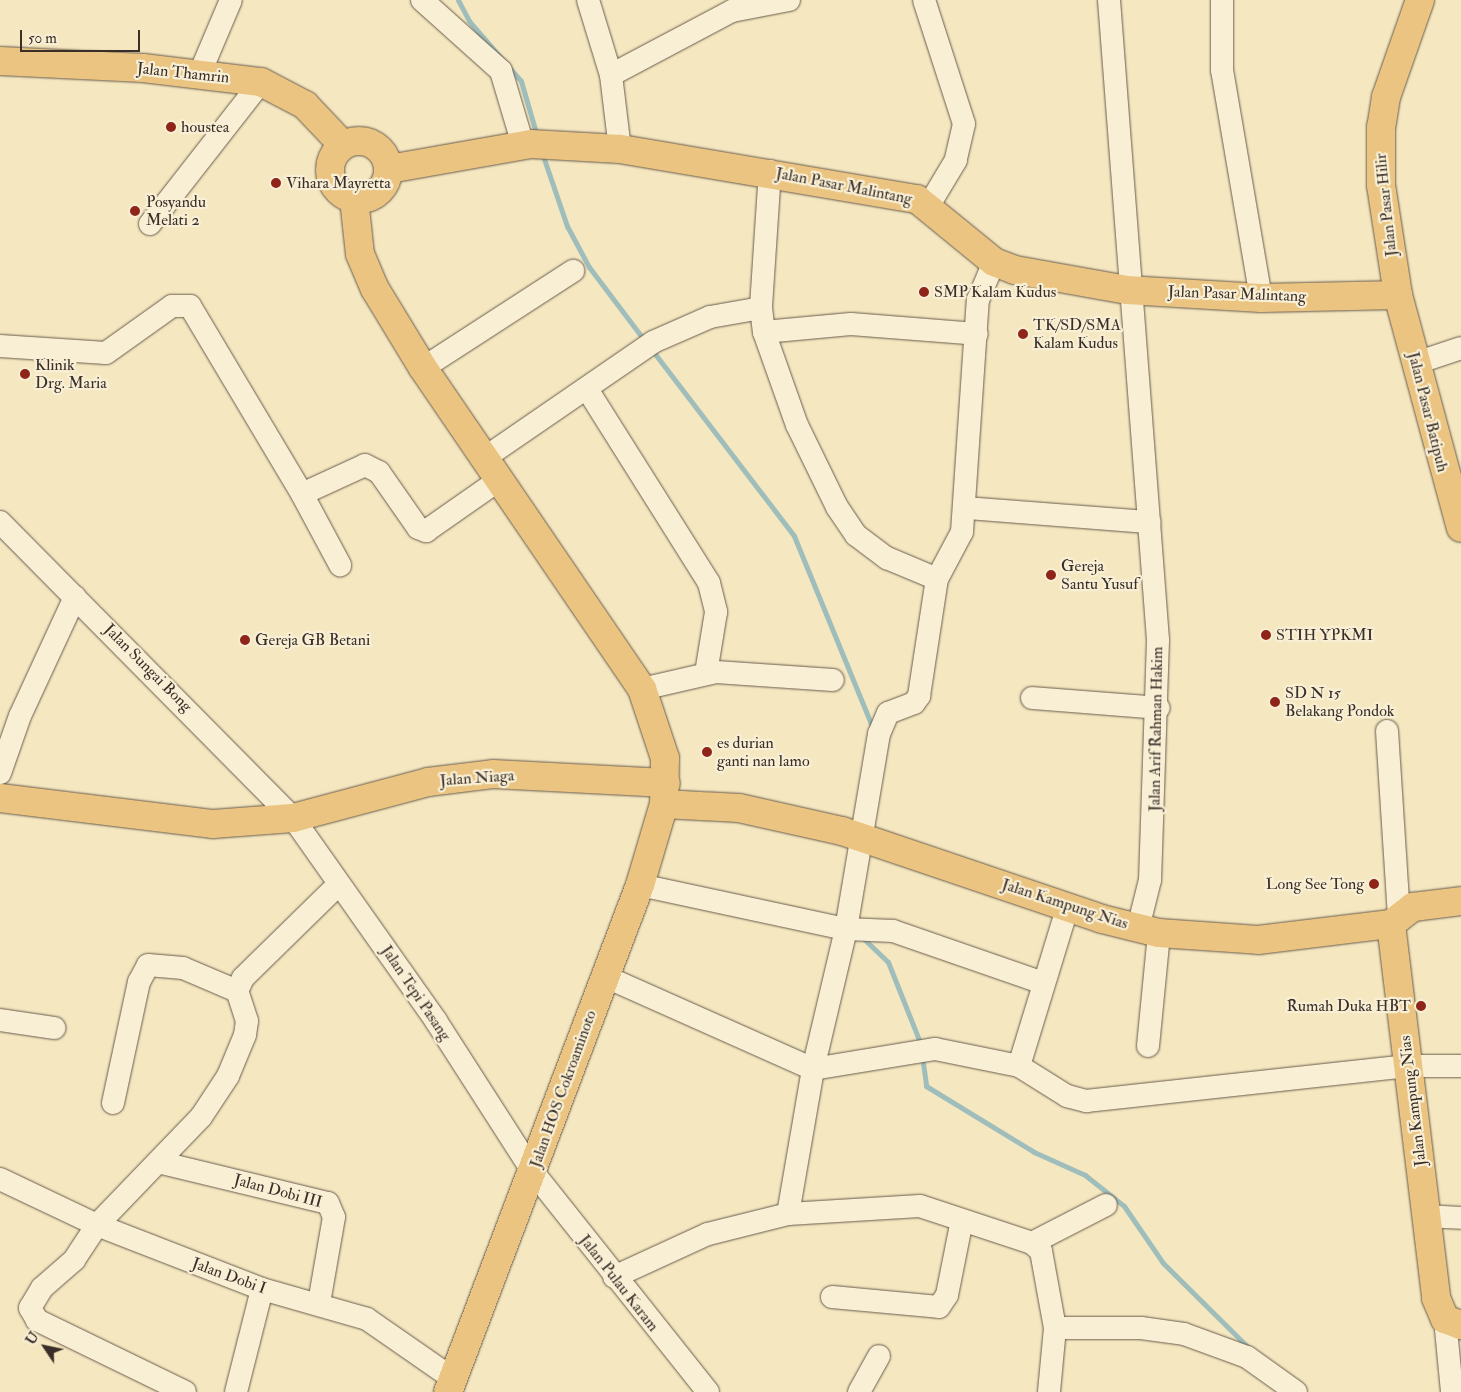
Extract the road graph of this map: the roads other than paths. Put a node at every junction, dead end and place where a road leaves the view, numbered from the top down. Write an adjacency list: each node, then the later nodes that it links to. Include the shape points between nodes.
1 (231, 0): 10 (street)
2 (422, 0): 14 (street, via 501,71)
3 (588, 0): 11 (street)
4 (789, 0): 11 (street, via 724,14)
5 (924, 0): 19 (street, via 964,124 956,160)
6 (1109, 0): 23 (street, Jalan Arif Rahman Hakim)
7 (1222, 0): 25 (street, via 1222,70)
8 (1420, 0): 24 (main road, Jalan Pasar Hilir, via 1392,74 1381,126 1381,186)
9 (0, 61): 10 (main road, Jalan Thamrin)
10 (200, 73): 12 (main road, Jalan Thamrin)
11 (611, 75): 15 (street)
12 (261, 82): 13 (main road, Jalan Thamrin, via 305,105); 20 (street)
13 (343, 145): 16 (main road, via 363,141 373,144 381,150); 18 (main road, via 331,163 330,175 339,190)
14 (535, 145): 15 (main road, Jalan Pasar Malintang); 16 (main road, Jalan Pasar Malintang)
15 (620, 149): 17 (main road, Jalan Pasar Malintang)
16 (389, 169): 18 (main road, via 378,192)
17 (770, 171): 19 (main road, Jalan Pasar Malintang, via 892,193); 26 (street)
18 (354, 199): 32 (main road, via 366,272)
19 (929, 205): 21 (main road, Jalan Pasar Malintang)
20 (150, 224)
21 (994, 262): 23 (main road, Jalan Pasar Malintang); 28 (street, via 981,286)
22 (573, 271): 32 (street)
23 (1128, 290): 25 (main road, Jalan Pasar Malintang); 39 (street, Jalan Arif Rahman Hakim)
24 (1398, 295): 25 (main road, Jalan Pasar Malintang); 31 (main road, Jalan Pasar Batipuh)
25 (1261, 298)
26 (761, 308): 27 (street); 33 (street, via 710,317 645,347)
27 (764, 332): 28 (street, via 851,324); 42 (street, via 797,425 849,525 873,550)
28 (977, 334): 37 (street)
29 (0, 346): 36 (street, via 106,353 172,306 190,306)
30 (1461, 348): 31 (street)
31 (1416, 363): 40 (main road, Jalan Pasar Batipuh)
32 (423, 368): 34 (main road)
33 (586, 389): 34 (street); 44 (street, via 709,583 716,612)
34 (483, 459): 35 (main road)
35 (499, 480): 36 (street, via 426,531 418,528 379,472 365,465); 46 (main road)
36 (302, 494): 41 (street)
37 (966, 508): 39 (street); 42 (street, via 958,544)
38 (0, 522): 43 (street, Jalan Sungai Bong)
39 (1149, 522): 48 (street, Jalan Arif Rahman Hakim)
40 (1461, 528)
41 (340, 566)
42 (937, 579): 54 (street, via 919,696 882,721)
43 (75, 597): 50 (street, via 20,716); 53 (street, Jalan Sungai Bong)
44 (706, 673): 45 (street); 46 (street)
45 (833, 680)
46 (642, 690): 51 (main road, via 663,748)
47 (1032, 698): 48 (street)
48 (1159, 708): 61 (street, Jalan Arif Rahman Hakim)
49 (1387, 731): 59 (street)
50 (0, 773)
51 (665, 794): 53 (main road, Jalan Niaga, via 493,774 428,782); 54 (main road, Jalan Kampung Nias, via 740,808); 55 (main road, Jalan HOS Cokroaminoto)
52 (0, 798): 53 (main road, Jalan Niaga, via 213,824)
53 (293, 818): 56 (street, Jalan Tepi Pasang)
54 (860, 838): 58 (main road, Jalan Kampung Nias); 60 (street)
55 (640, 885): 60 (street); 62 (main road, Jalan HOS Cokroaminoto)
56 (337, 886): 64 (street, via 243,978); 74 (street, Jalan Tepi Pasang, via 389,952)
57 (1461, 900): 59 (main road, via 1413,908)
58 (1068, 906): 61 (main road, Jalan Kampung Nias); 63 (street)
59 (1395, 920): 61 (main road, Jalan Kampung Nias, via 1258,940); 69 (main road, Jalan Kampung Nias)
60 (846, 929): 63 (street, via 894,931); 71 (street)
61 (1149, 931): 67 (street, Jalan Arif Rahman Hakim)
62 (604, 976): 71 (street); 74 (main road, Jalan HOS Cokroaminoto)
63 (1043, 983): 68 (street)
64 (237, 992): 72 (street, via 183,968 148,965 139,982); 73 (street, via 247,1021 240,1051 201,1117)
65 (0, 1020): 66 (street)
66 (54, 1028)
67 (1148, 1046)
68 (1019, 1066): 69 (street, via 1068,1096 1086,1100); 71 (street, via 936,1049)
69 (1410, 1066): 70 (street); 78 (main road, Jalan Kampung Nias)
70 (1461, 1066)
71 (813, 1069): 77 (street)
72 (113, 1103)
73 (158, 1162): 81 (street); 86 (street, Jalan Dobi III, via 328,1203 334,1217)
74 (533, 1172): 83 (street, Jalan Pulau Karam); 90 (main road, Jalan HOS Cokroaminoto)
75 (0, 1179): 81 (street, Jalan Dobi I)
76 (1106, 1206): 82 (street)
77 (788, 1214): 80 (street, via 902,1205 920,1206); 83 (street, via 708,1234)
78 (1425, 1216): 79 (street); 87 (main road, Jalan Kampung Nias, via 1436,1298)
79 (1461, 1218)
80 (962, 1220): 82 (street); 85 (street, via 947,1295 939,1307)
81 (97, 1225): 84 (street, Jalan Dobi I); 91 (street, via 74,1260 42,1288 30,1308 31,1315)
82 (1032, 1243): 88 (street, via 1044,1257)
83 (614, 1277): 93 (street, Jalan Pulau Karam)
84 (262, 1289): 86 (street, Jalan Dobi I); 92 (street)
85 (832, 1296)
86 (319, 1303): 90 (street, Jalan Dobi I, via 367,1319)
87 (1453, 1322): 97 (street)
88 (1055, 1328): 95 (street); 96 (street, via 1141,1328 1184,1334 1262,1365)
89 (879, 1356): 94 (street)
90 (450, 1385)
91 (185, 1392)
92 (236, 1392)
93 (708, 1392)
94 (859, 1392)
95 (1049, 1392)
96 (1296, 1392)
97 (1452, 1392)

